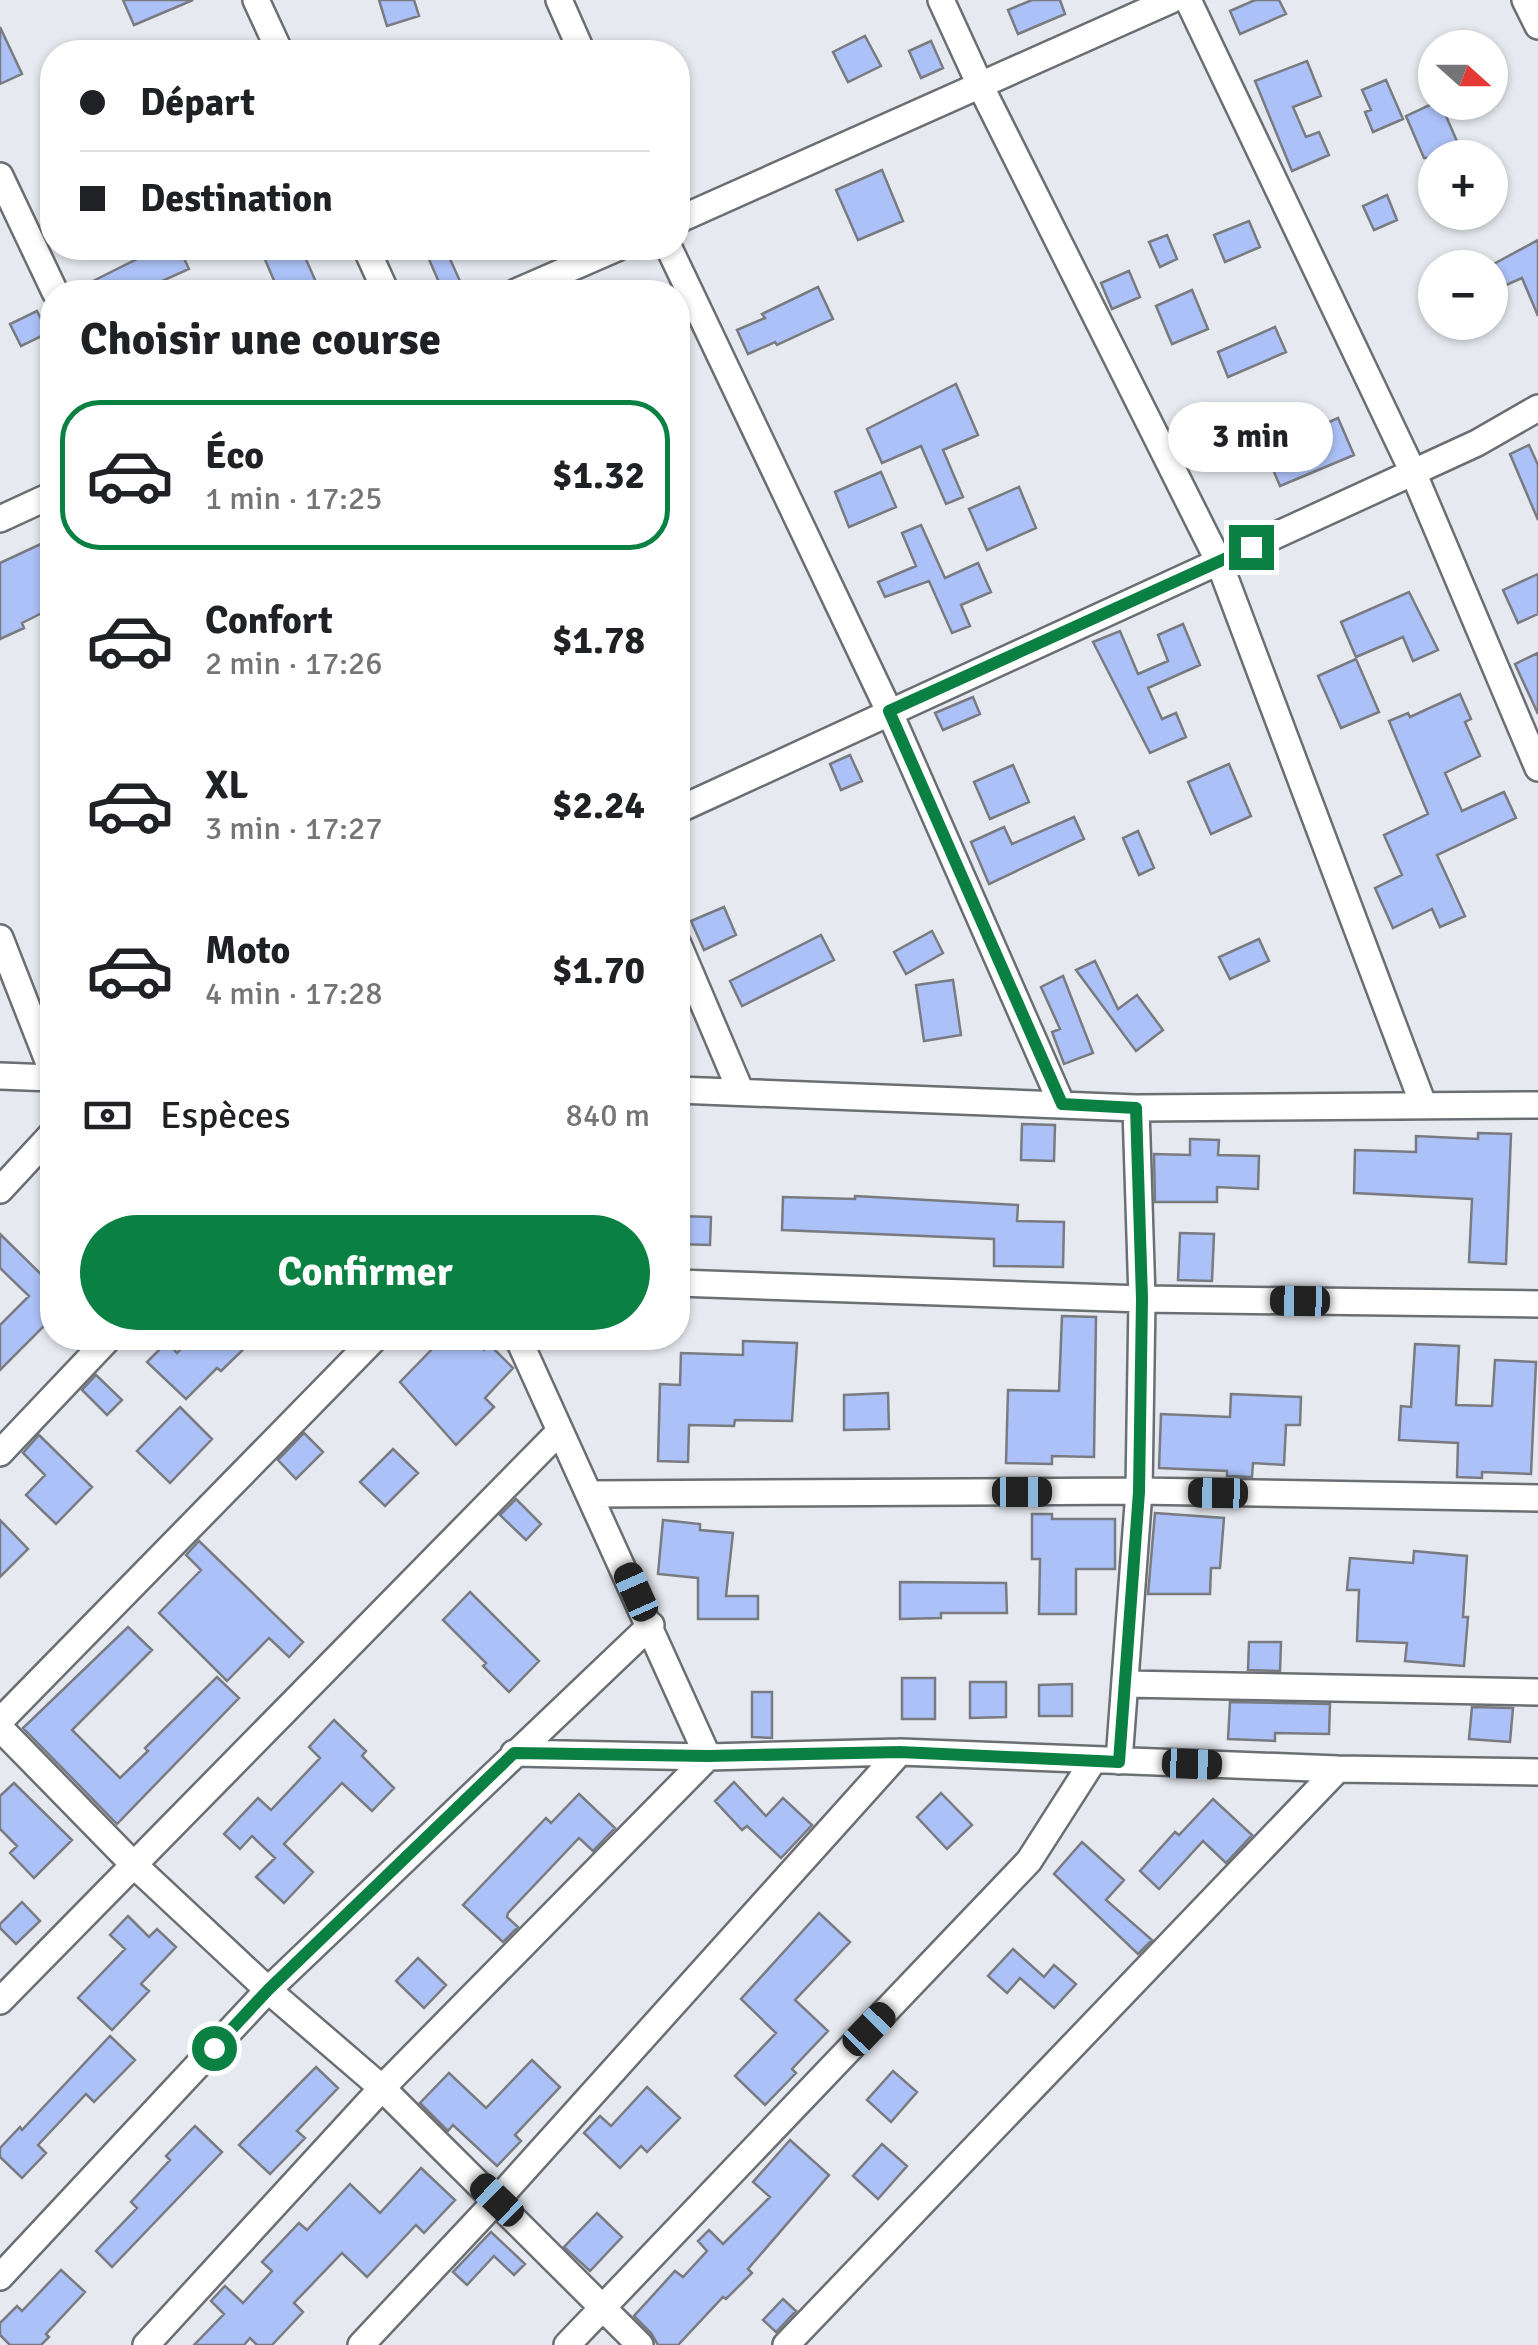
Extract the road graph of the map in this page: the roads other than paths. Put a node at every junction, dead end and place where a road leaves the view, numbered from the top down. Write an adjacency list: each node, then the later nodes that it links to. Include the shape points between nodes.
1 (256, 0): 8 (street)
2 (559, 0): 9 (street)
3 (941, 0): 10 (street)
4 (1171, 0): 10 (street)
5 (1188, 0): 18 (street)
6 (1525, 0): 7 (street)
7 (1538, 26)
8 (274, 40)
9 (577, 40)
10 (980, 85): 12 (street); 21 (street)
11 (0, 176): 14 (street)
12 (690, 215)
13 (589, 260): 15 (street)
14 (49, 280)
15 (543, 280)
16 (690, 294): 22 (street)
17 (1538, 408): 18 (street)
18 (1413, 472): 21 (street); 23 (street)
19 (40, 501): 20 (street)
20 (0, 519)
21 (1219, 562): 22 (street); 33 (street)
22 (889, 711): 24 (street); 32 (street)
23 (1538, 768)
24 (690, 804)
25 (0, 938): 27 (street)
26 (690, 973): 31 (street)
27 (40, 1043)
28 (40, 1075): 29 (street)
29 (0, 1076)
30 (690, 1090): 31 (street)
31 (740, 1092): 32 (street)
32 (1062, 1104): 35 (street)
33 (1423, 1104): 34 (street); 35 (street)
34 (1538, 1106)
35 (1136, 1108): 39 (street)
36 (40, 1147): 37 (street)
37 (0, 1190)
38 (690, 1283): 39 (street)
39 (1142, 1299): 40 (street); 46 (street)
40 (1538, 1304)
41 (98, 1350): 45 (street)
42 (364, 1350): 52 (street)
43 (523, 1350): 44 (street)
44 (560, 1431): 47 (street); 60 (street)
45 (0, 1453)
46 (1139, 1492): 47 (street); 48 (street); 50 (street)
47 (592, 1494): 49 (street)
48 (1538, 1498)
49 (650, 1625): 54 (street); 55 (street)
50 (1125, 1684): 51 (street); 57 (street)
51 (1538, 1692)
52 (0, 1724): 60 (street)
53 (900, 1752): 55 (street); 56 (street); 64 (street)
54 (514, 1753): 55 (street); 61 (street)
55 (708, 1756): 63 (street)
56 (1093, 1761): 57 (street); 66 (street, via 1030,1861)
57 (1119, 1762): 58 (street)
58 (1338, 1769): 59 (street); 71 (street)
59 (1538, 1772)
60 (132, 1863): 61 (street); 62 (street)
61 (268, 1990): 63 (street); 65 (street)
62 (0, 2001)
63 (382, 2088): 64 (street); 67 (street)
64 (497, 2200): 66 (street); 68 (street)
65 (0, 2277)
66 (602, 2308): 69 (street); 70 (street)
67 (146, 2345)
68 (361, 2345)
69 (567, 2345)
70 (640, 2345)
71 (786, 2345)

